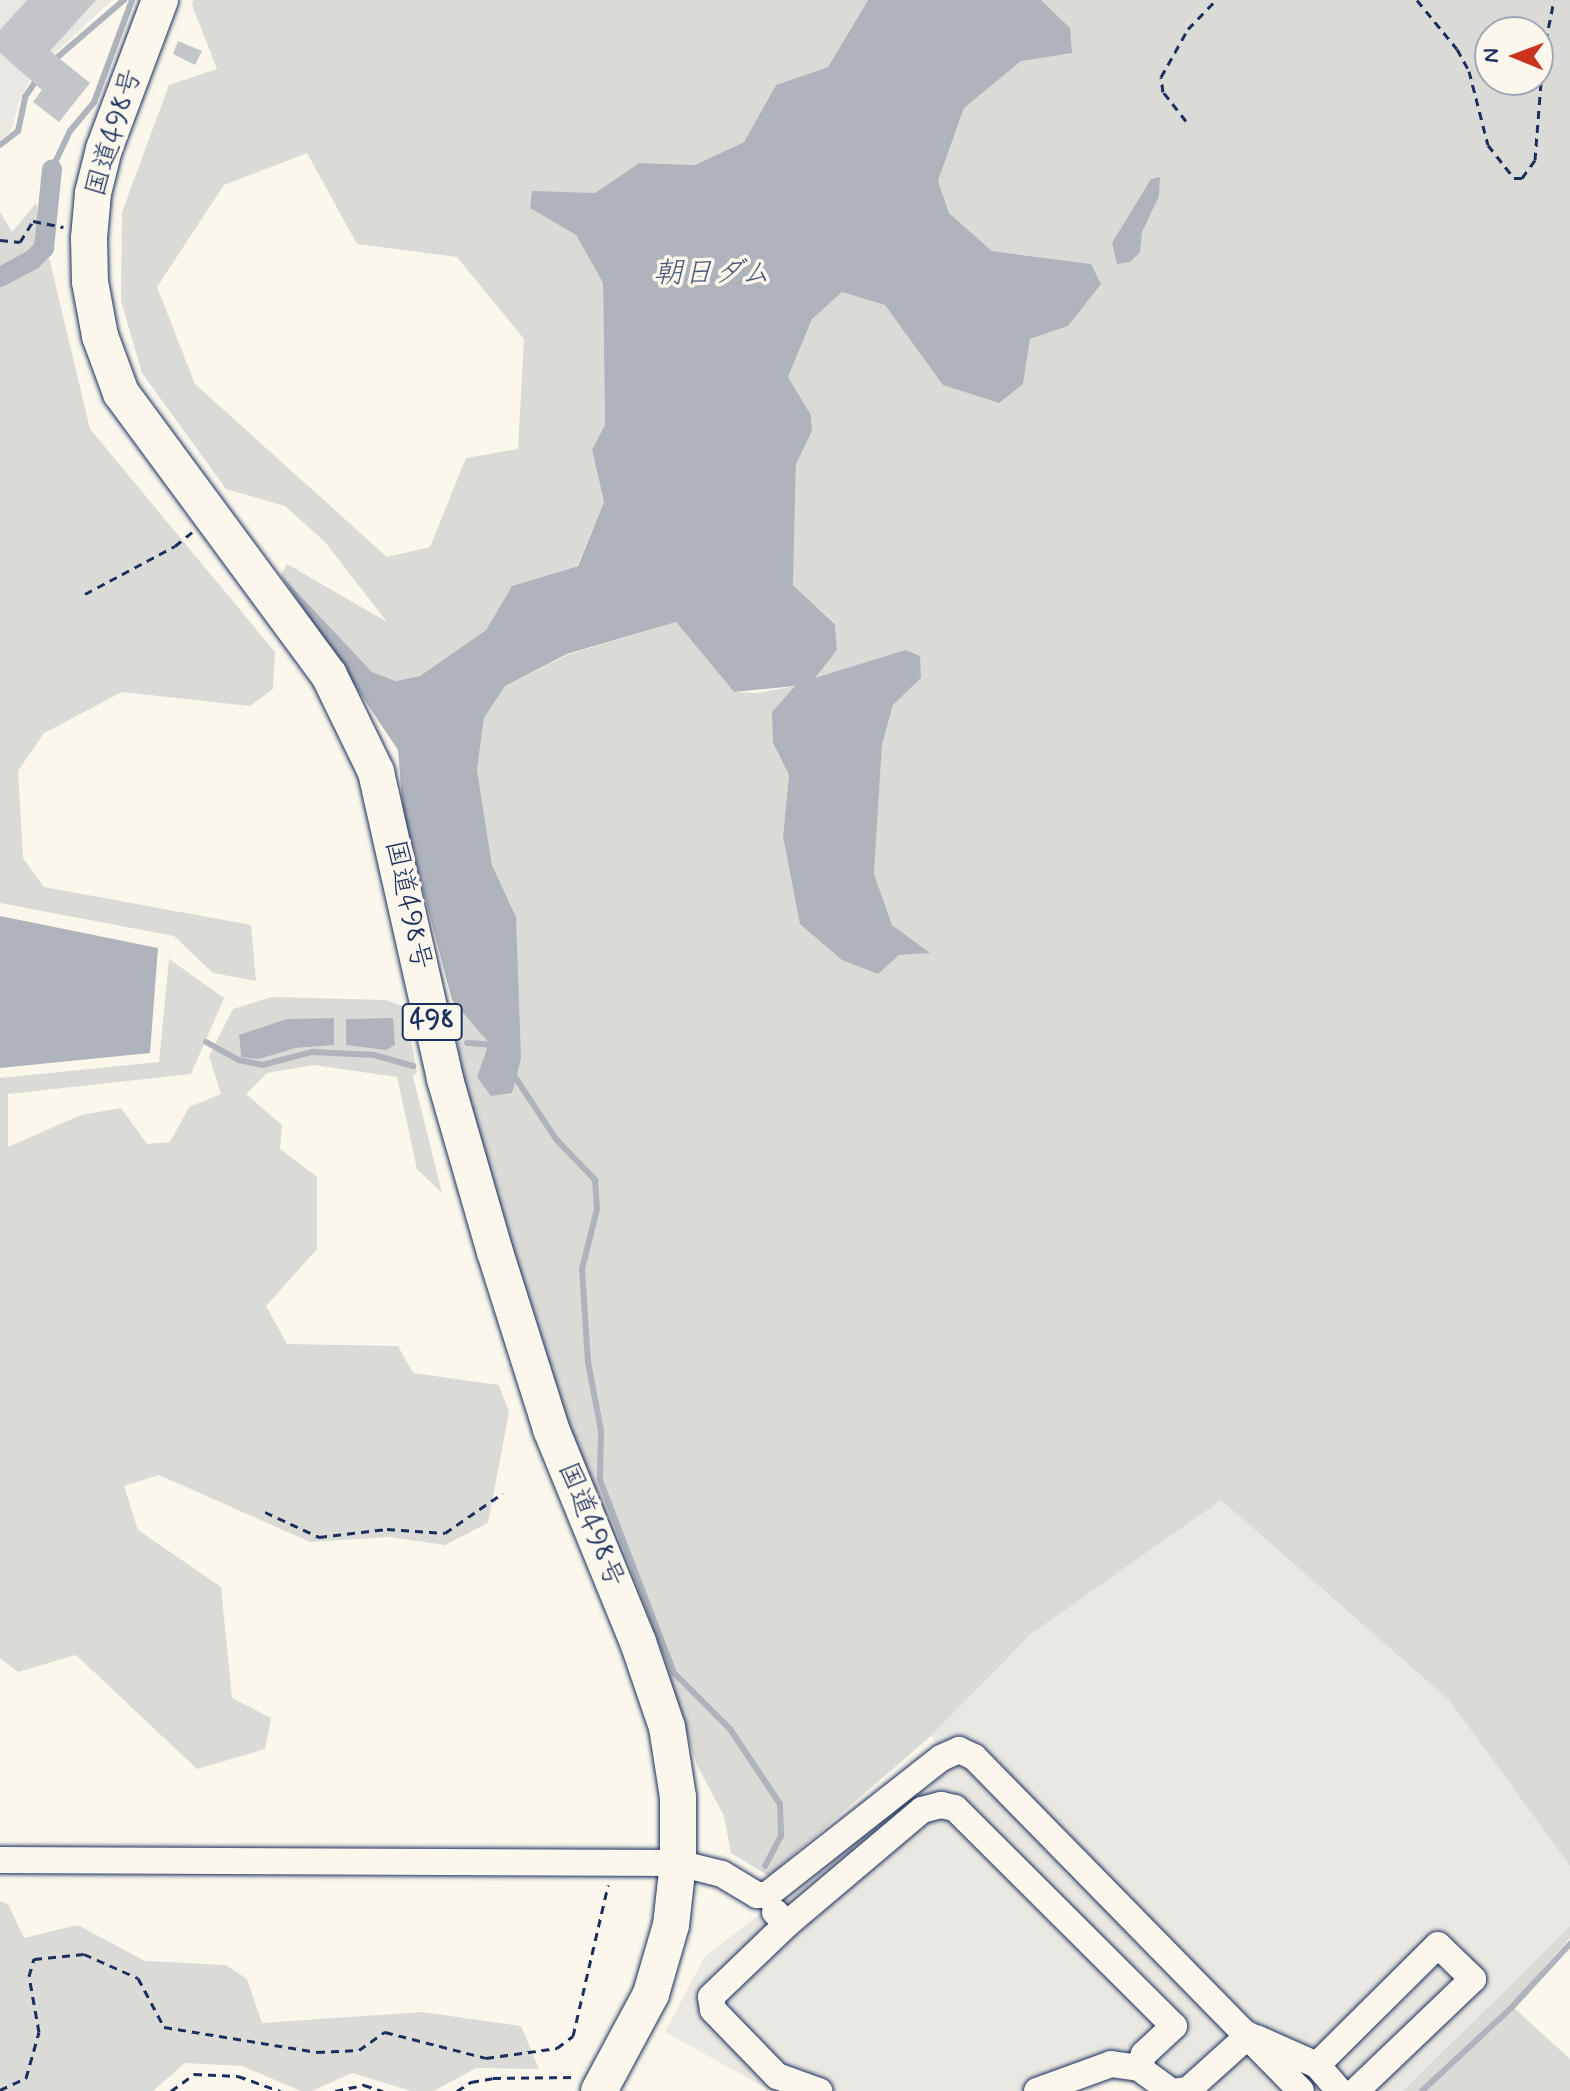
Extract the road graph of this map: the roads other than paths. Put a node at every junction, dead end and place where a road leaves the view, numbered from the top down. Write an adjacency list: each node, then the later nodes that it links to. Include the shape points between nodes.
1 (160, 0): 3 (highway, 国道498号 / 498, via 104,149 93,193 90,282 100,336 121,393 329,675 376,772 445,1079 495,1252 551,1429 667,1727 678,1797)
2 (0, 1860): 3 (street)
3 (678, 1863): 4 (street, via 722,1874); 9 (highway, 国道498号 / 498, via 671,1925 651,1994)
4 (757, 1895): 5 (street); 6 (street, via 767,1895 941,1758 959,1750 974,1757)
5 (787, 1924): 8 (street, via 922,1810 955,1808 1174,2026 1144,2054); 10 (street, via 711,1997 713,2010 777,2076)
6 (1249, 2035): 7 (street); 13 (street, via 1188,2090); 14 (street)
7 (1317, 2065): 15 (street); 16 (street, via 1438,1945 1473,1979)
8 (1139, 2068): 11 (street, via 1111,2064); 12 (street)
9 (601, 2089)
10 (819, 2091)
11 (1037, 2091)
12 (1171, 2091)
13 (1180, 2091)
14 (1301, 2091)
15 (1340, 2091)
16 (1356, 2091)

